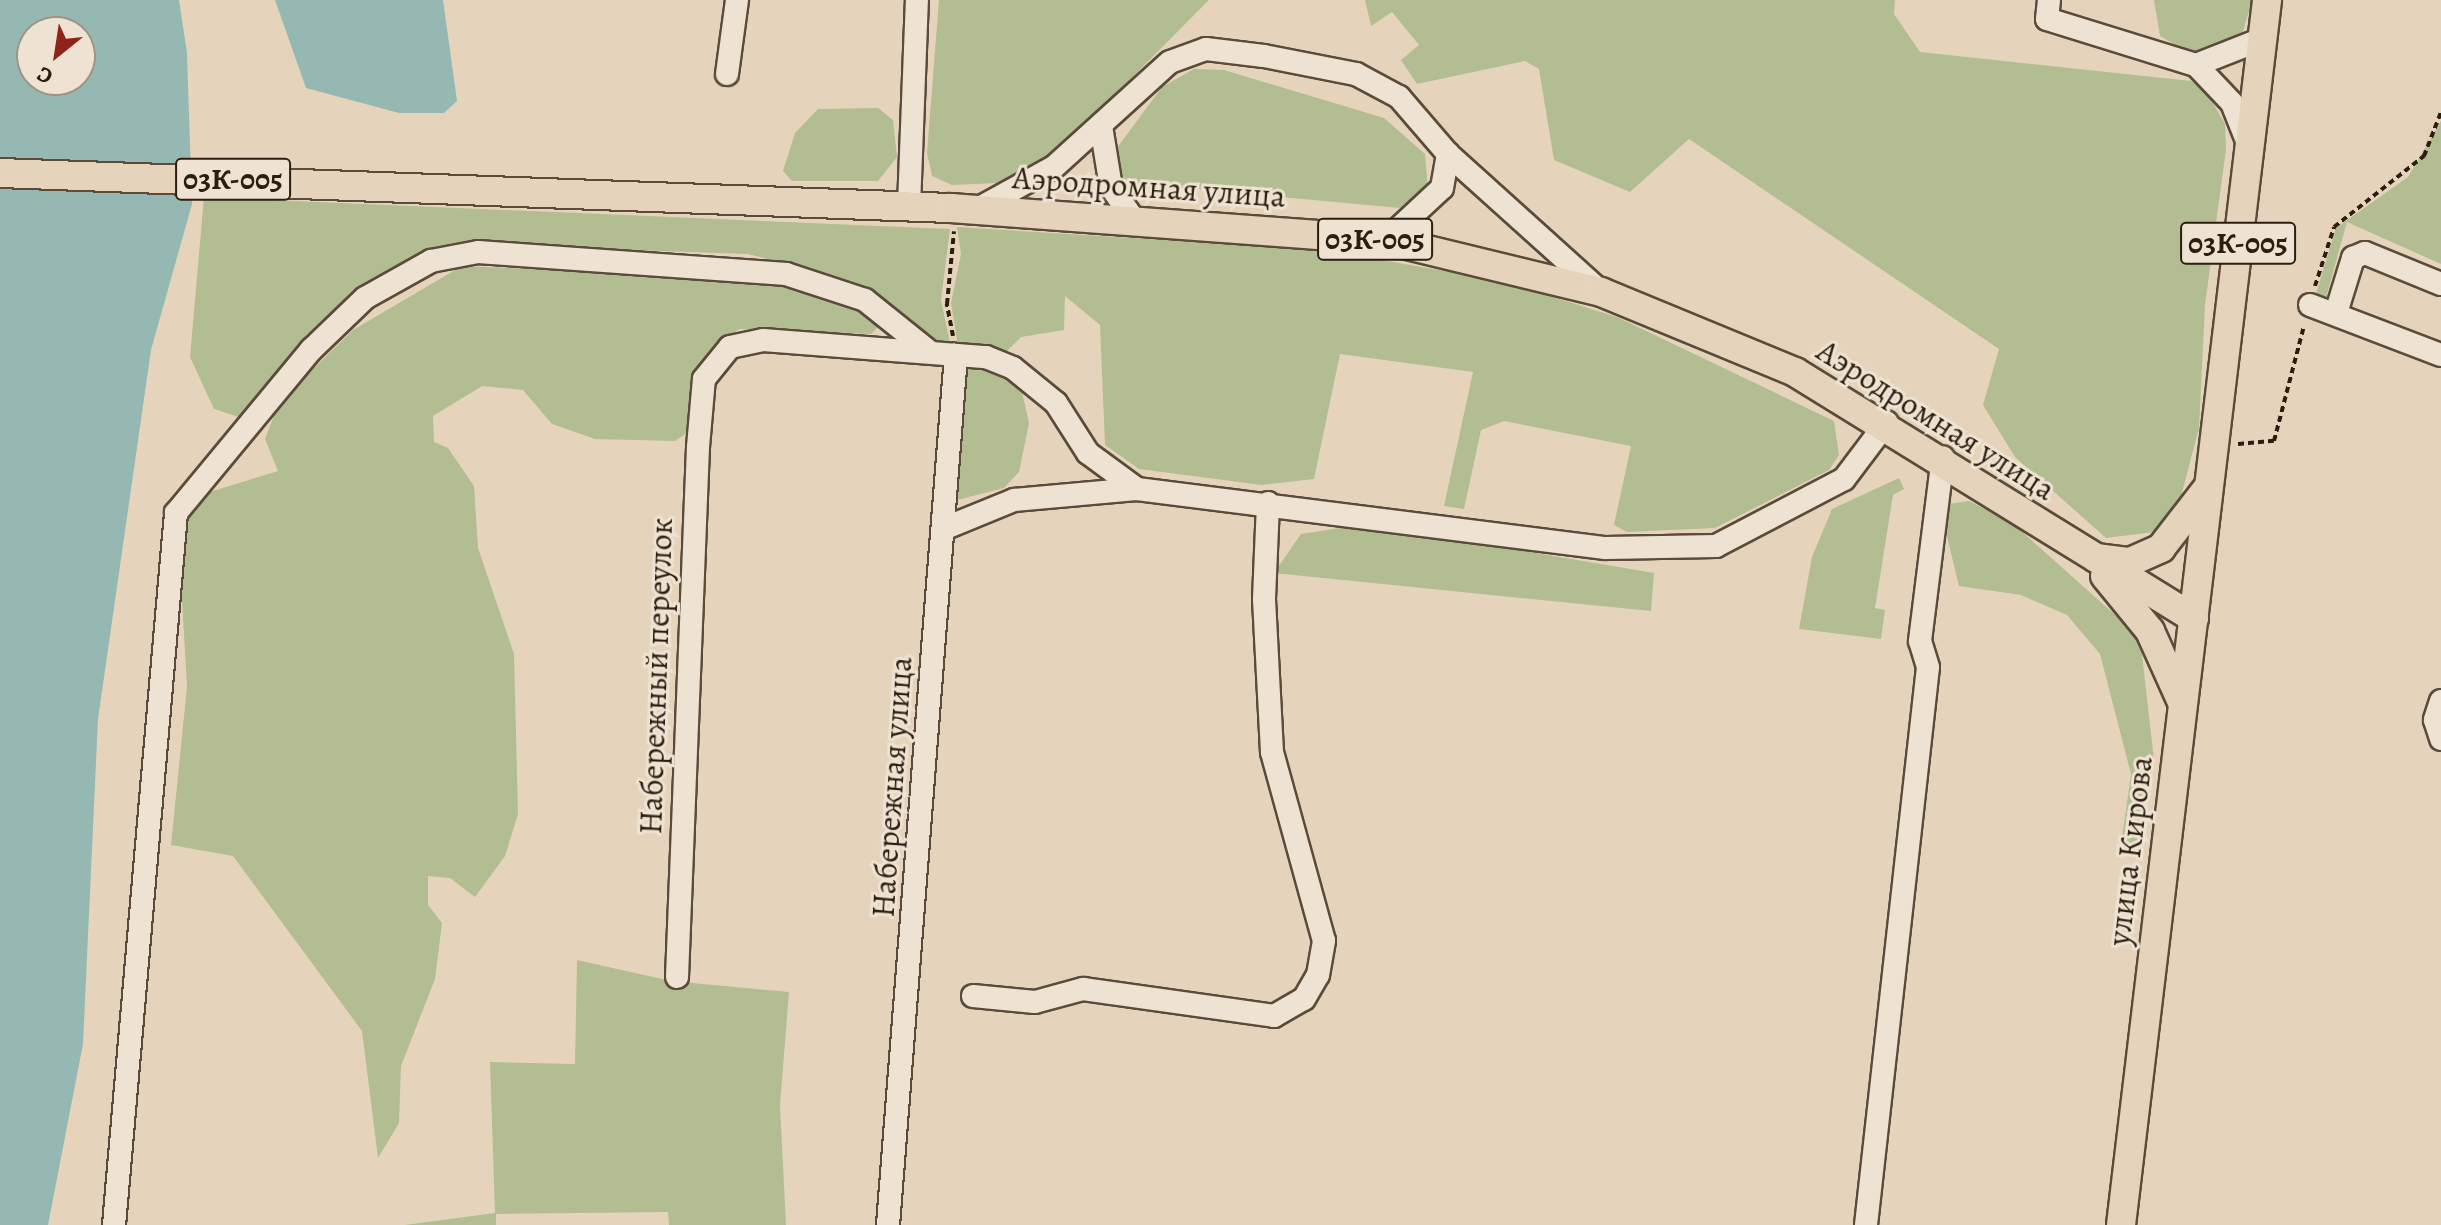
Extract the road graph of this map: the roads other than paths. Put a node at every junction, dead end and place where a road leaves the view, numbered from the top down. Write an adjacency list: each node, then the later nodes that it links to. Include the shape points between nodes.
1 (737, 0): 7 (street)
2 (917, 0): 12 (street)
3 (2049, 0): 6 (street, via 2047,19)
4 (2267, 0): 5 (main road, 03К-005)
5 (2262, 39): 6 (street); 9 (main road, 03К-005)
6 (2196, 65): 9 (street, via 2232,103)
7 (727, 74)
8 (1101, 126): 10 (street, via 1170,62 1206,49 1356,74 1399,97); 13 (street, via 1054,167); 14 (street, via 1111,187)
9 (2249, 147): 25 (main road, 03К-005)
10 (1448, 154): 15 (street, via 1442,188); 17 (street)
11 (0, 173): 12 (main road, Аэродромная улица / 03К-005, via 466,185)
12 (909, 206): 13 (main road, Аэродромная улица / 03К-005)
13 (964, 209): 14 (main road, Аэродромная улица / 03К-005)
14 (1133, 218): 15 (main road, Аэродромная улица / 03К-005)
15 (1386, 240): 17 (main road, Аэродромная улица / 03К-005)
16 (2441, 284): 19 (street, via 2365,253 2353,258)
17 (1601, 292): 23 (main road, Аэродромная улица / 03К-005, via 1708,332)
18 (2310, 305): 19 (street)
19 (2336, 313): 22 (street)
20 (930, 352): 21 (street); 34 (street, Набережный переулок, via 763,340 730,347 704,379); 36 (street, via 865,300 786,274 478,252 431,261 365,298 311,350 176,513)
21 (956, 355): 26 (street, via 1013,368 1056,403 1088,453); 28 (street, Набережная улица)
22 (2441, 355)
23 (1887, 422): 24 (main road, Аэродромная улица / 03К-005); 27 (street, via 1844,479 1716,546 1605,548)
24 (1943, 457): 29 (main road, Аэродромная улица / 03К-005); 38 (street, via 1920,641 1928,667)
25 (2209, 486): 29 (main road, Аэродромная улица / 03К-005, via 2161,548 2130,562); 30 (main road, улица Кирова / 03К-005)
26 (1137, 489): 27 (street); 28 (street, via 1014,500)
27 (1268, 503): 35 (street, via 1264,599 1272,752 1324,941 1318,975 1304,999 1274,1016 1083,989 1035,1002)
28 (943, 529): 37 (street, Набережная улица)
29 (2088, 558): 30 (main road, Аэродромная улица / 03К-005); 32 (main road, Аэродромная улица, via 2150,631)
30 (2194, 618): 32 (main road, улица Кирова)
31 (2441, 701): 33 (street, via 2435,720)
32 (2183, 705): 39 (main road, улица Кирова)
33 (2441, 739)
34 (677, 977)
35 (973, 996)
36 (114, 1225)
37 (888, 1225)
38 (1866, 1225)
39 (2121, 1225)

